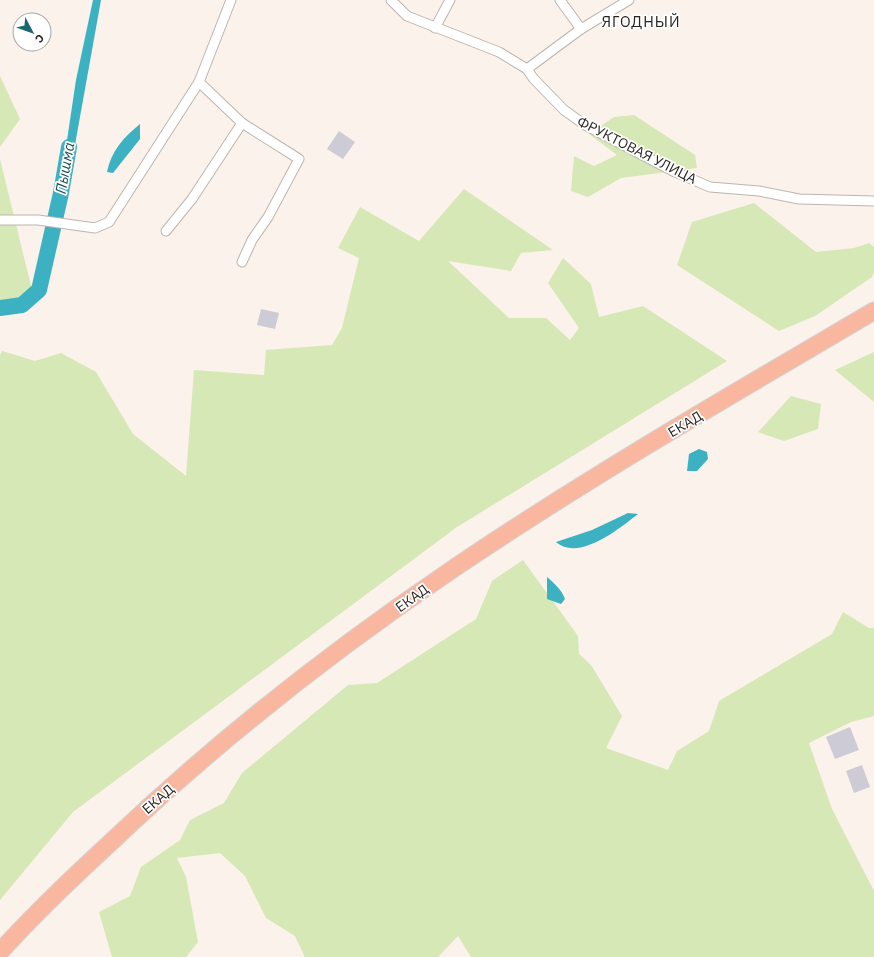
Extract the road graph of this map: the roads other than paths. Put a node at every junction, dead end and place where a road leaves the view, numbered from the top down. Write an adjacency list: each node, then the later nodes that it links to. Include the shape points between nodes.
1 (231, 0): 9 (street)
2 (390, 0): 6 (street, ФРУКТОВАЯ УЛИЦА, via 407,16)
3 (450, 0): 6 (street)
4 (560, 0): 7 (street)
5 (629, 0): 7 (street)
6 (436, 28): 8 (street, ФРУКТОВАЯ УЛИЦА, via 499,52)
7 (581, 29): 8 (street)
8 (527, 68): 11 (street, ФРУКТОВАЯ УЛИЦА, via 533,78 564,110 584,125 710,187 759,191 799,199)
9 (199, 82): 10 (street); 12 (street, via 109,222 95,228 38,220)
10 (242, 123): 13 (street, via 192,199); 14 (street, via 299,159)
11 (874, 201)
12 (0, 220)
13 (166, 231)
14 (242, 262)
15 (874, 311): 16 (highway, ЕКАД, via 571,492 449,571 322,662 238,729 144,810 29,919)
16 (0, 952)

